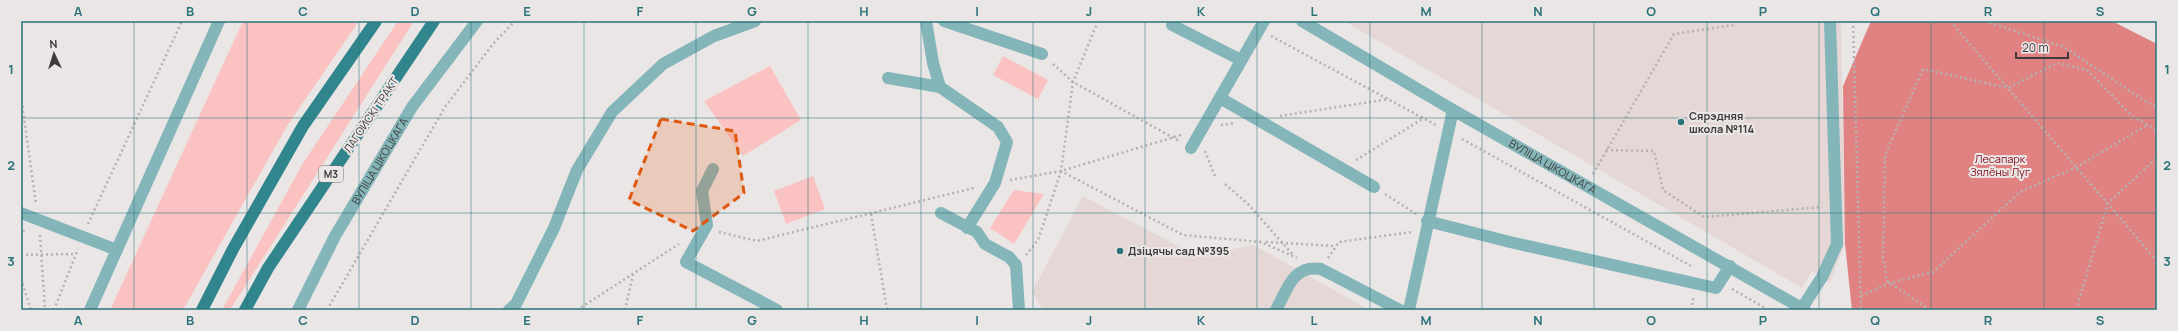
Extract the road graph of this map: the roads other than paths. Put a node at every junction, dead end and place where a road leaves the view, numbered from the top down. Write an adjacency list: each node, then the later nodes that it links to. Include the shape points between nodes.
1 (219, 21): 25 (street)
2 (376, 21): 29 (main road, via 304,126 232,249)
3 (434, 21): 30 (main road, ЛАГОЙСКІ ТРАКТ / М3, via 268,268)
4 (477, 21): 31 (street, ВУЛІЦА ЦІКОЦКАГА, via 412,107 335,236)
5 (755, 21): 32 (street, via 714,36 663,64 612,112 577,170 554,228 516,304)
6 (926, 21): 15 (street)
7 (944, 21): 12 (street)
8 (1302, 21): 17 (street, ВУЛІЦА ЦІКОЦКАГА)
9 (1830, 21): 27 (street, via 1837,244 1822,277)
10 (1172, 25): 13 (street)
11 (1261, 25): 13 (street)
12 (1042, 54)
13 (1242, 60): 16 (street)
14 (888, 78): 15 (street)
15 (940, 87): 24 (street, via 998,127 1006,142 995,183)
16 (1220, 98): 18 (street); 20 (street)
17 (1453, 110): 23 (street); 26 (street, ВУЛІЦА ЦІКОЦКАГА)
18 (1191, 148)
19 (713, 169): 33 (street, via 702,190 707,225 686,262)
20 (1374, 187)
21 (21, 213): 25 (street, via 83,236)
22 (940, 213): 24 (street)
23 (1427, 226): 26 (street, via 1716,288); 37 (street)
24 (967, 228): 34 (street, via 977,232 985,244 1009,256 1016,265)
25 (116, 252): 28 (street)
26 (1730, 266): 27 (street, ВУЛІЦА ЦІКОЦКАГА)
27 (1803, 309)
28 (90, 310)
29 (202, 310)
30 (245, 310)
31 (298, 310)
32 (509, 310)
33 (777, 310)
34 (1020, 310)
35 (1276, 310): 36 (street, via 1294,277 1300,271 1311,267 1321,268)
36 (1400, 310)
37 (1409, 310)

